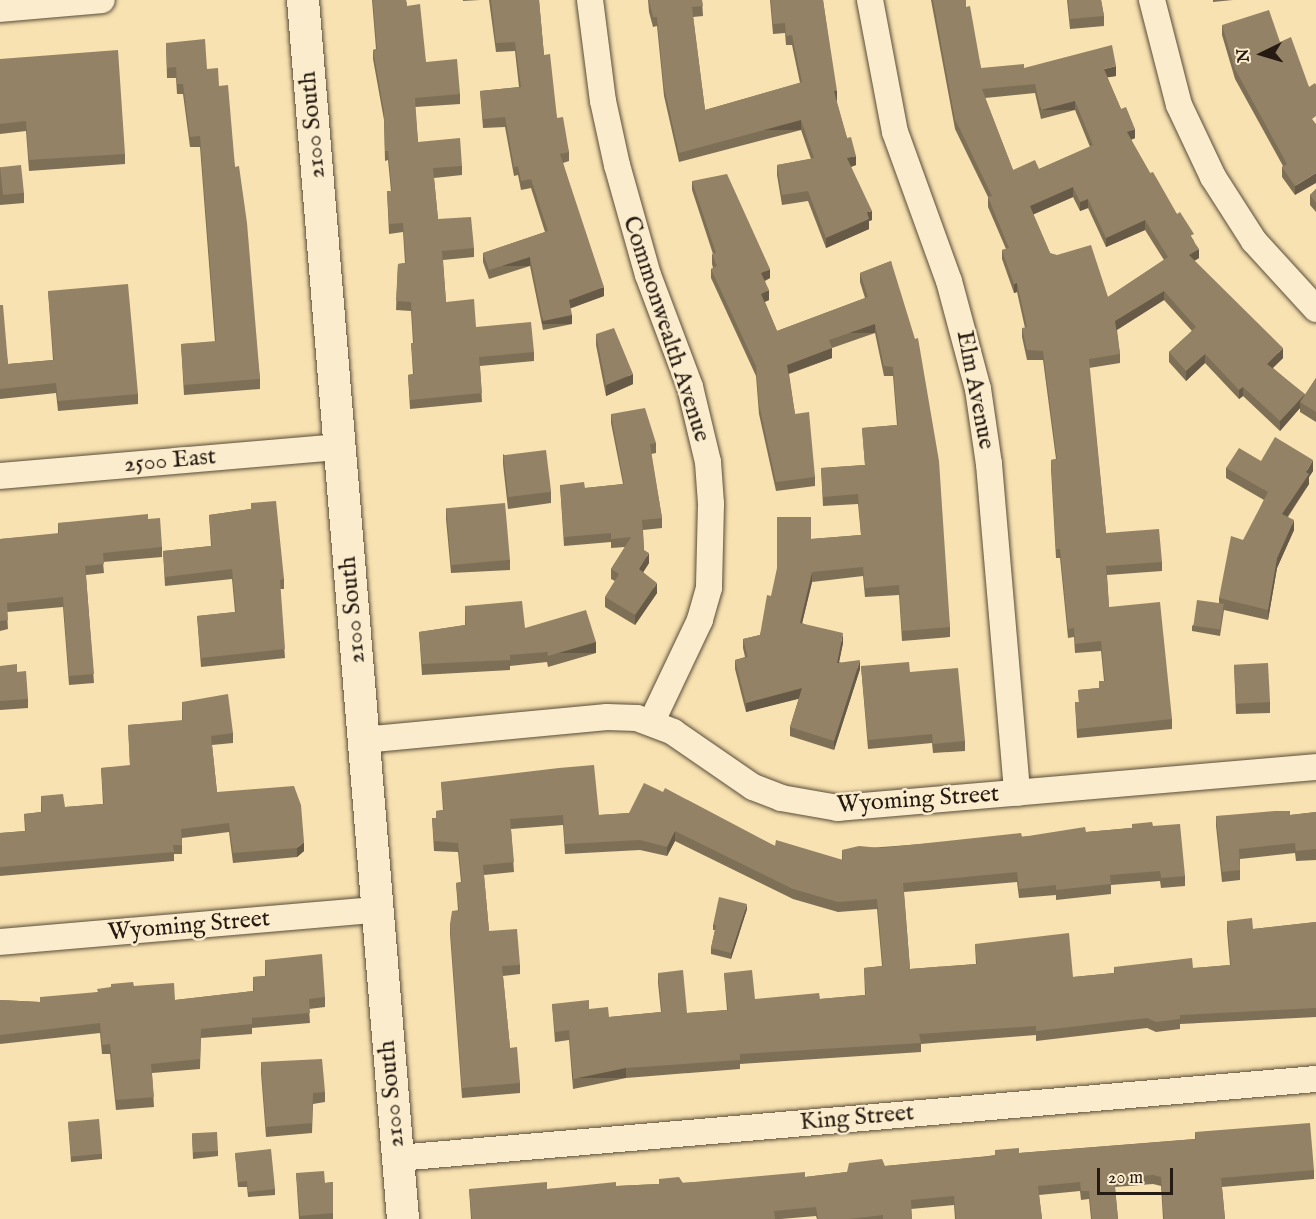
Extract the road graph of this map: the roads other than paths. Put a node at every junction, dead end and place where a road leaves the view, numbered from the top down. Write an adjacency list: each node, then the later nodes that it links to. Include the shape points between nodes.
1 (102, 0): 6 (street)
2 (303, 0): 8 (street, 2100 South)
3 (590, 0): 10 (street, Commonwealth Avenue, via 603,101 617,165 648,275 690,387 708,462 709,588 700,620)
4 (870, 0): 13 (street, Elm Avenue, via 895,132 949,281 978,389 989,464)
5 (1152, 0): 7 (street, via 1179,105 1213,177 1254,241)
6 (0, 9)
7 (1316, 309)
8 (339, 447): 9 (street, 2500 East); 11 (street, 2100 South)
9 (0, 476)
10 (652, 721): 11 (street, Wyoming Street, via 607,717); 13 (street, Wyoming Street, via 753,787 808,804 863,807)
11 (363, 740): 14 (street, 2100 South)
12 (1316, 767): 13 (street, Wyoming Street)
13 (1017, 793)
14 (377, 910): 15 (street, Wyoming Street); 17 (street, 2100 South)
15 (0, 942)
16 (1316, 1079): 17 (street, King Street)
17 (398, 1158): 18 (street, 2100 South)
18 (403, 1219)

